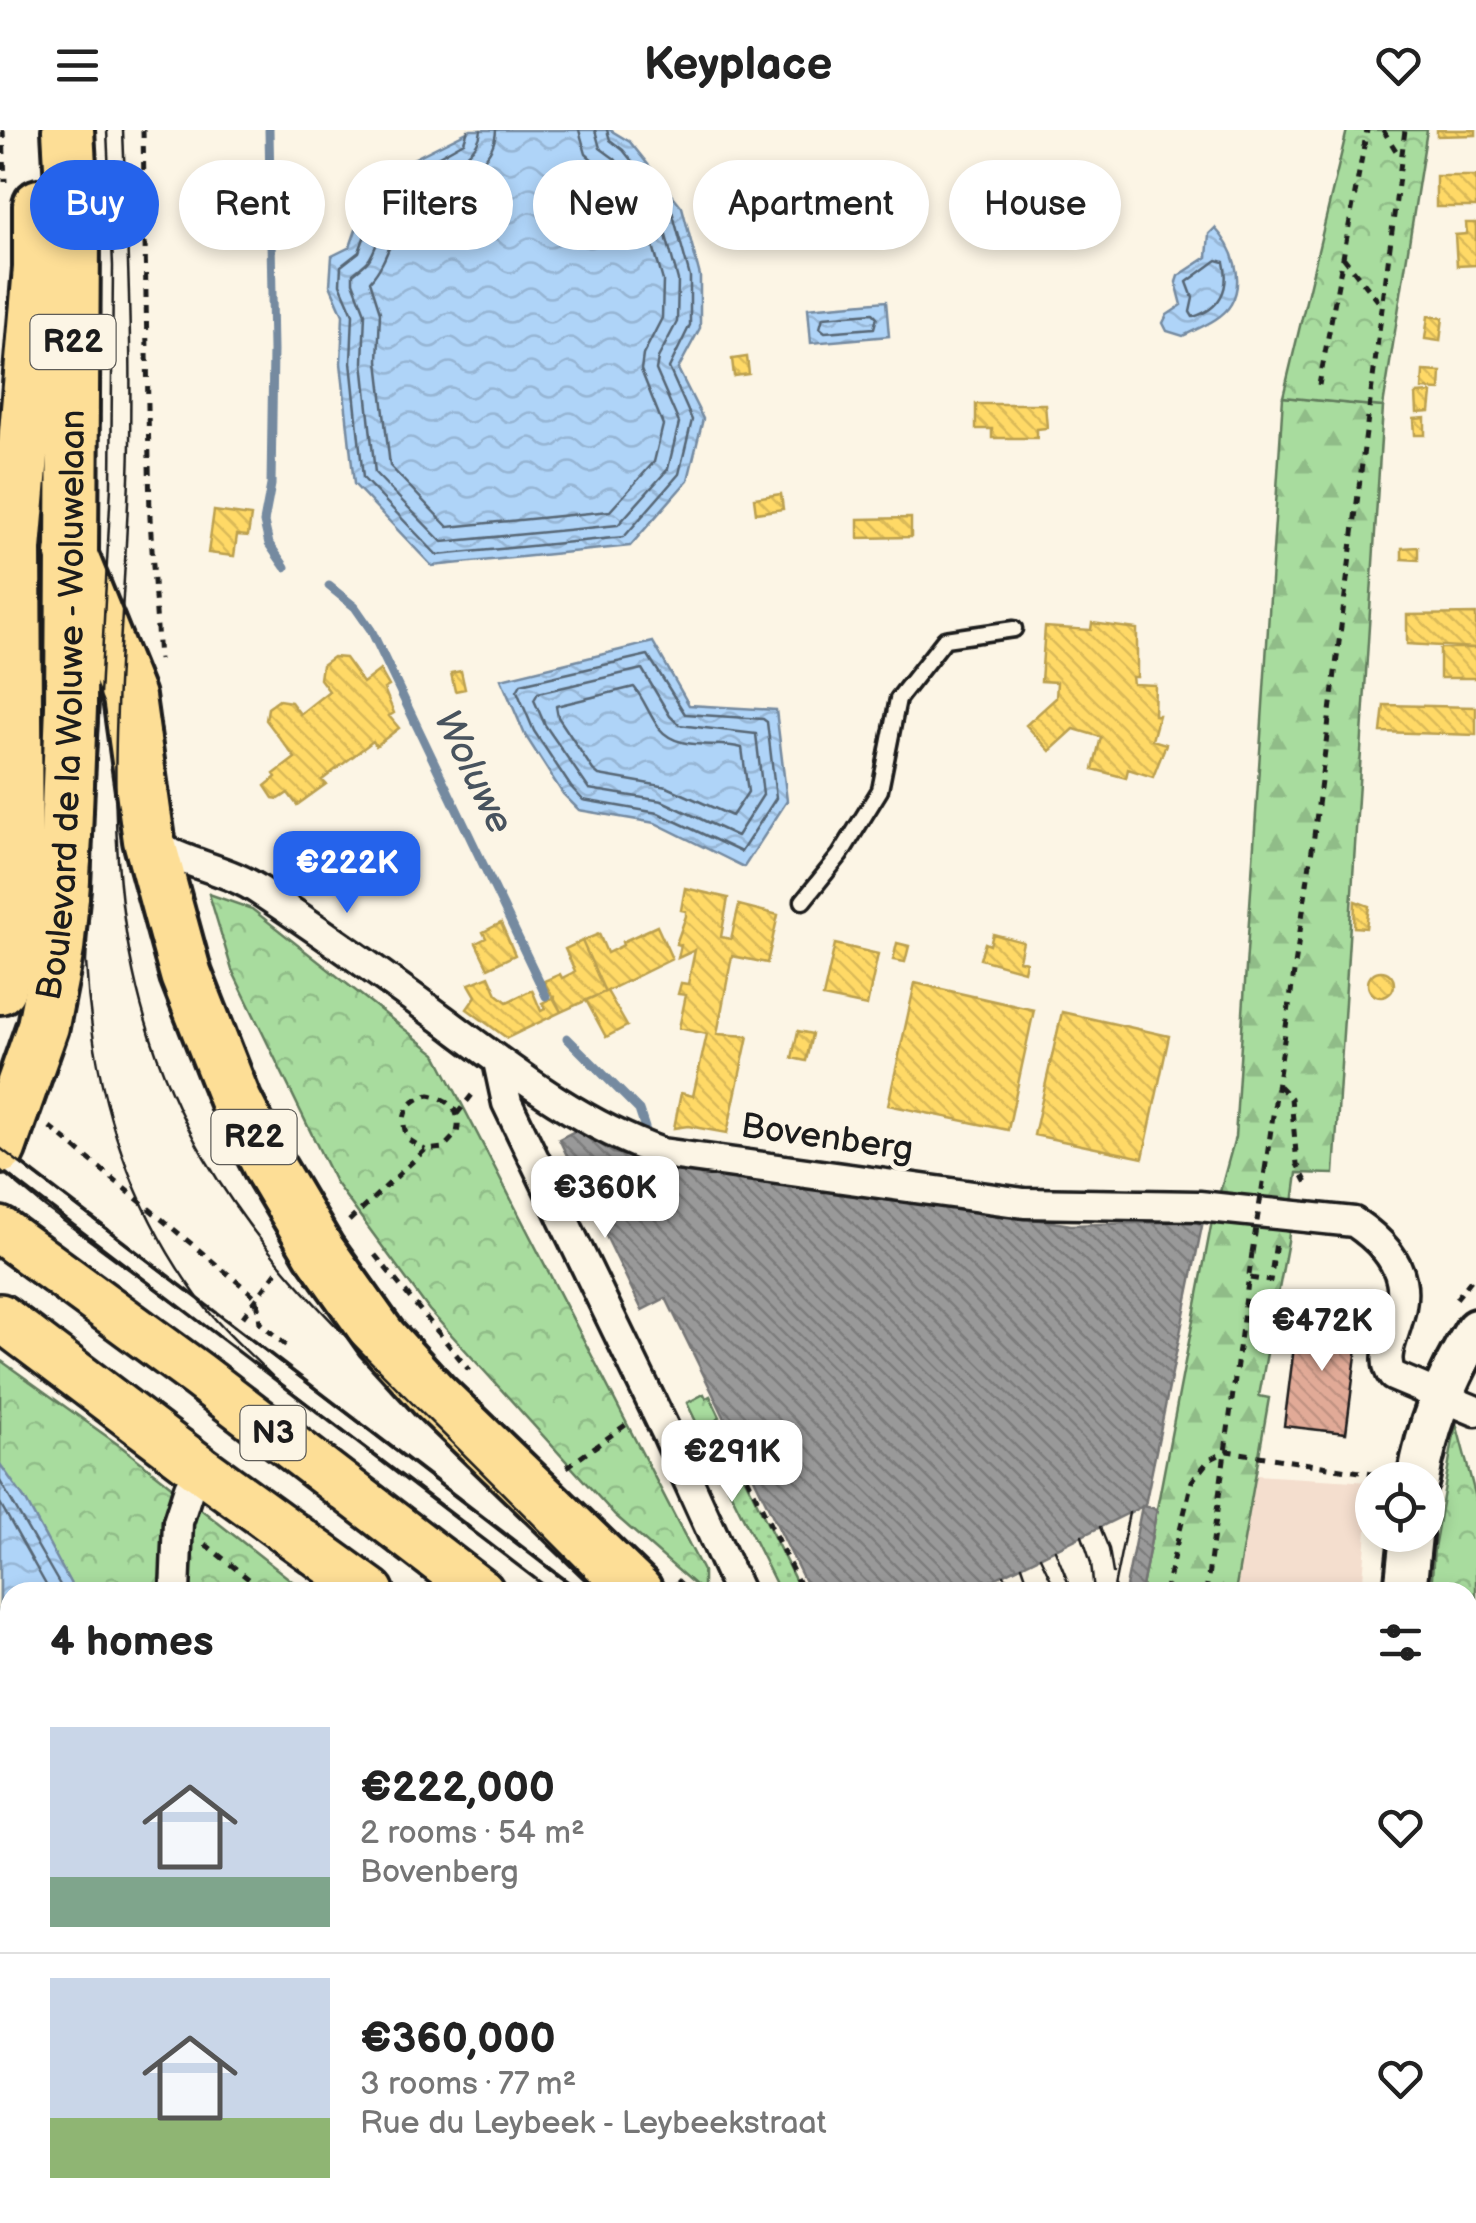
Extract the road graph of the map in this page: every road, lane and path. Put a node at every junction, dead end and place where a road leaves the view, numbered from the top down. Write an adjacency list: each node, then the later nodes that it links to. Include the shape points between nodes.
1 (36, 130): 11 (highway, Boulevard de la Woluwe - Woluwelaan / R22, via 39,268)
2 (68, 130): 12 (highway, Boulevard de la Woluwe - Woluwelaan / R22, via 74,238)
3 (144, 130): 14 (path, via 150,518)
4 (1367, 130): 8 (path)
5 (1383, 130): 7 (path)
6 (1405, 130): 7 (path)
7 (1402, 160): 9 (path)
8 (1343, 257): 9 (path); 10 (path)
9 (1382, 306): 19 (path)
10 (1319, 385)
11 (8, 528): 17 (highway, Boulevard de la Woluwe - Woluwelaan / R22, via 17,872 14,927)
12 (70, 554): 14 (highway, R22); 20 (highway, Boulevard de la Woluwe - Woluwelaan / R22, via 64,888 58,950)
13 (1014, 629): 16 (lane, via 945,639 898,699 880,790)
14 (144, 683): 15 (highway, Boulevard de la Woluwe - Woluwelaan / R22)
15 (149, 840): 18 (street, Bovenberg, via 255,887); 32 (highway, Boulevard de la Woluwe - Woluwelaan / R22, via 186,975 236,1102 280,1186 381,1338)
16 (803, 901)
17 (0, 988)
18 (498, 1060): 23 (street, Bovenberg, via 568,1111 662,1153 1024,1203 1199,1206); 34 (street, via 506,1103)
19 (1278, 1086): 25 (path, via 1291,1098 1296,1164 1306,1186); 28 (path, bridge)
20 (18, 1132): 30 (path, via 257,1298)
21 (426, 1150): 21 (path, via 408,1139 403,1120 409,1105 429,1095 451,1103 459,1124 450,1142); 24 (path)
22 (0, 1158): 47 (lane)
23 (1281, 1215): 25 (street, Bovenberg); 28 (path, via 1270,1281)
24 (349, 1221)
25 (1354, 1222): 33 (street, via 1375,1236 1404,1282 1387,1369)
26 (0, 1230): 46 (main road, N3)
27 (373, 1252): 32 (path)
28 (1248, 1278): 36 (path)
29 (0, 1316): 45 (main road, N3)
30 (260, 1323)
31 (1476, 1330): 33 (street)
32 (452, 1383): 39 (highway, Boulevard de la Woluwe - Woluwelaan)
33 (1459, 1403): 37 (street)
34 (654, 1409): 39 (path, via 616,1429); 49 (street)
35 (720, 1420): 50 (path)
36 (1228, 1451): 38 (path); 51 (path, via 1192,1481); 52 (path)
37 (1412, 1462)
38 (1355, 1471)
39 (560, 1482): 48 (highway, Boulevard de la Woluwe - Woluwelaan)
40 (188, 1488): 41 (street)
41 (178, 1522): 43 (street); 44 (path)
42 (1409, 1552): 53 (street)
43 (175, 1582)
44 (253, 1582)
45 (358, 1582)
46 (468, 1582)
47 (554, 1582)
48 (653, 1582)
49 (733, 1582)
50 (798, 1582)
51 (1167, 1582)
52 (1208, 1582)
53 (1406, 1582)

